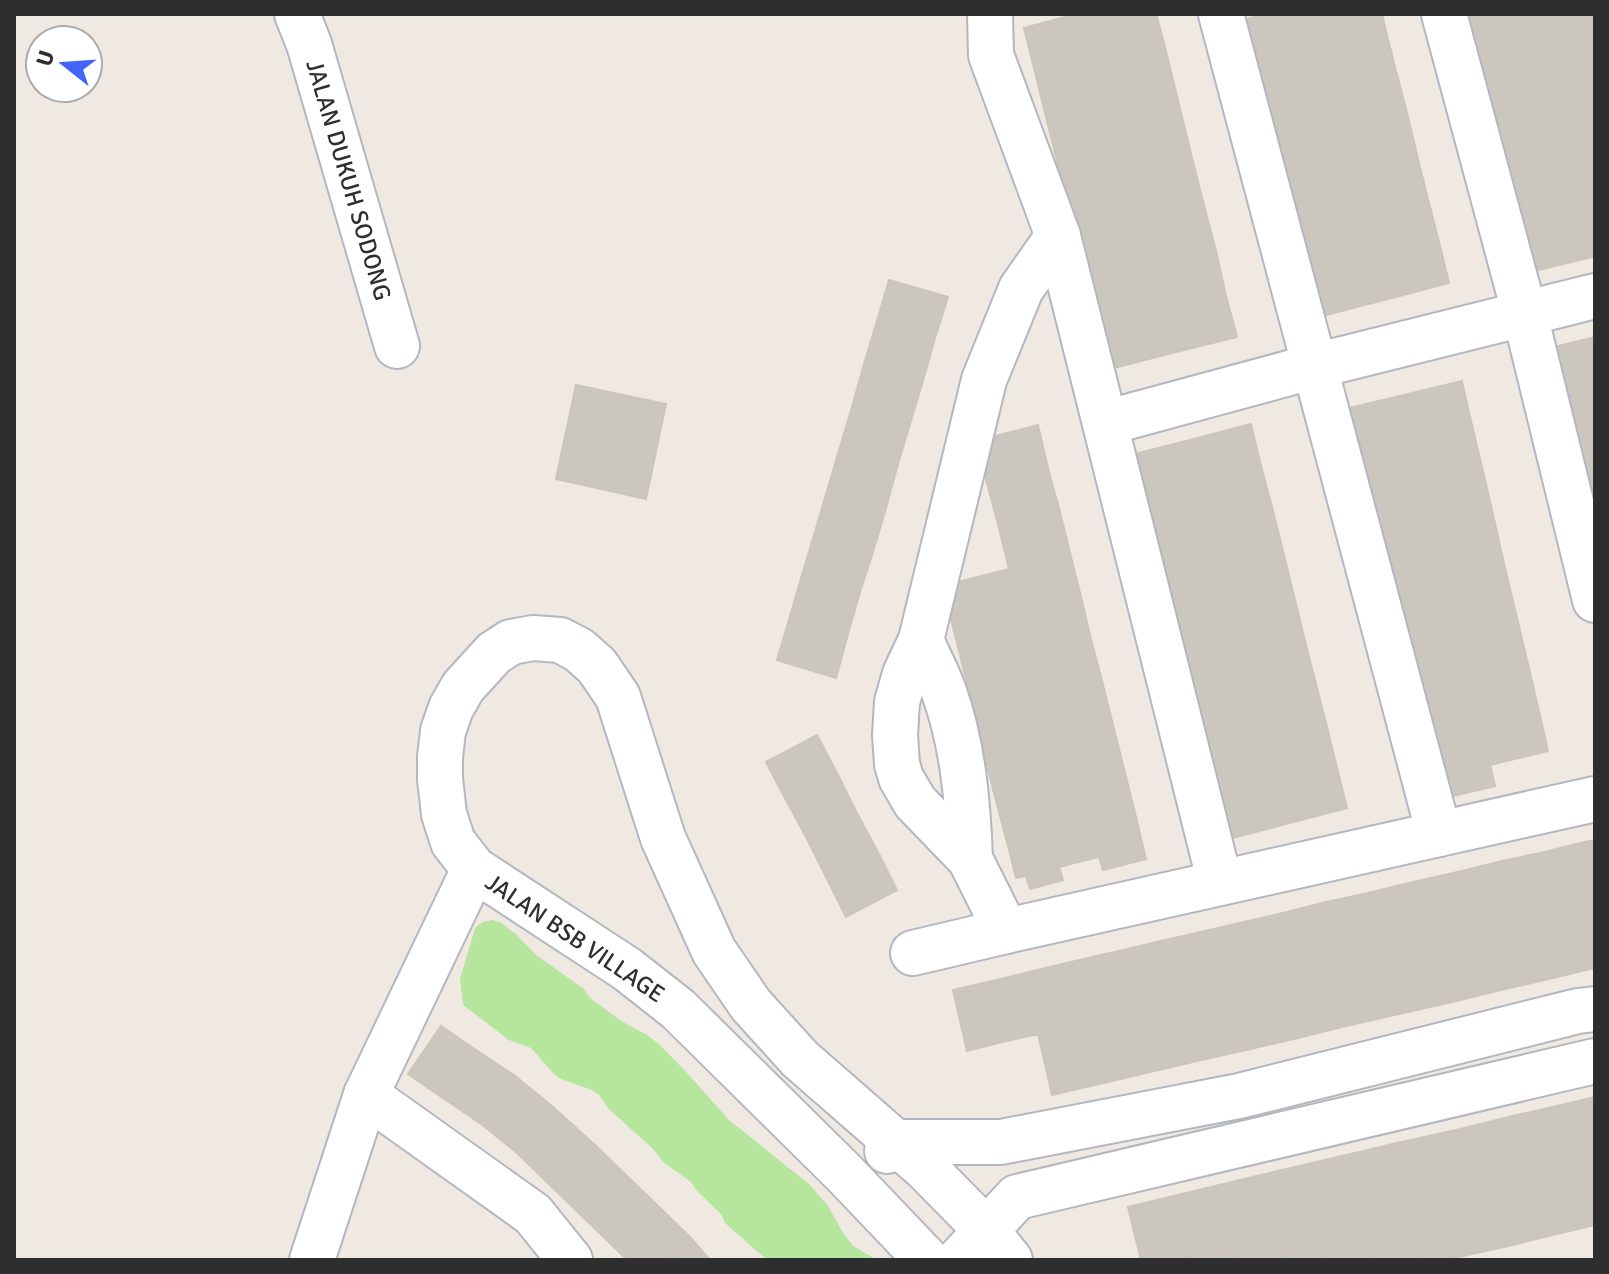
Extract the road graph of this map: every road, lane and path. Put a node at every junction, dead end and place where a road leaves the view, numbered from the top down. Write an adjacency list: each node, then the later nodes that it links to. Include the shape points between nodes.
1 (297, 14): 8 (street, JALAN DUKUH SODONG)
2 (990, 14): 5 (street, via 991,55)
3 (1221, 14): 9 (street)
4 (1444, 14): 7 (street)
5 (1058, 236): 10 (street); 12 (street, via 1021,289 984,380)
6 (1595, 296): 7 (street)
7 (1525, 315): 9 (street); 11 (street)
8 (397, 346)
9 (1315, 366): 10 (street); 14 (street)
10 (1105, 423): 17 (street)
11 (1595, 600)
12 (921, 640): 15 (street, via 955,731 968,807); 15 (street, via 897,702 897,764 915,802)
13 (1595, 799): 14 (street)
14 (1439, 834): 17 (street)
15 (970, 859): 18 (street)
16 (474, 869): 22 (street); 23 (street, JALAN BSB VILLAGE, via 453,842 444,814 440,757 451,708 463,687 511,642 560,640 597,666 618,697 663,838 714,951 751,1005 800,1059); 25 (street, JALAN BSB VILLAGE, via 627,969 678,1009)
17 (1220, 883): 18 (street)
18 (1006, 931): 19 (street)
19 (913, 953)
20 (1595, 1009): 24 (street, via 1239,1096)
21 (1595, 1061): 26 (street)
22 (366, 1095): 28 (street); 29 (street, via 533,1214)
23 (896, 1142): 24 (street); 25 (street); 27 (street)
24 (1001, 1142): 26 (street)
25 (854, 1184): 30 (street, JALAN BSB VILLAGE)
26 (1017, 1197): 27 (street)
27 (985, 1250)
28 (312, 1260)
29 (570, 1260)
30 (927, 1260)

